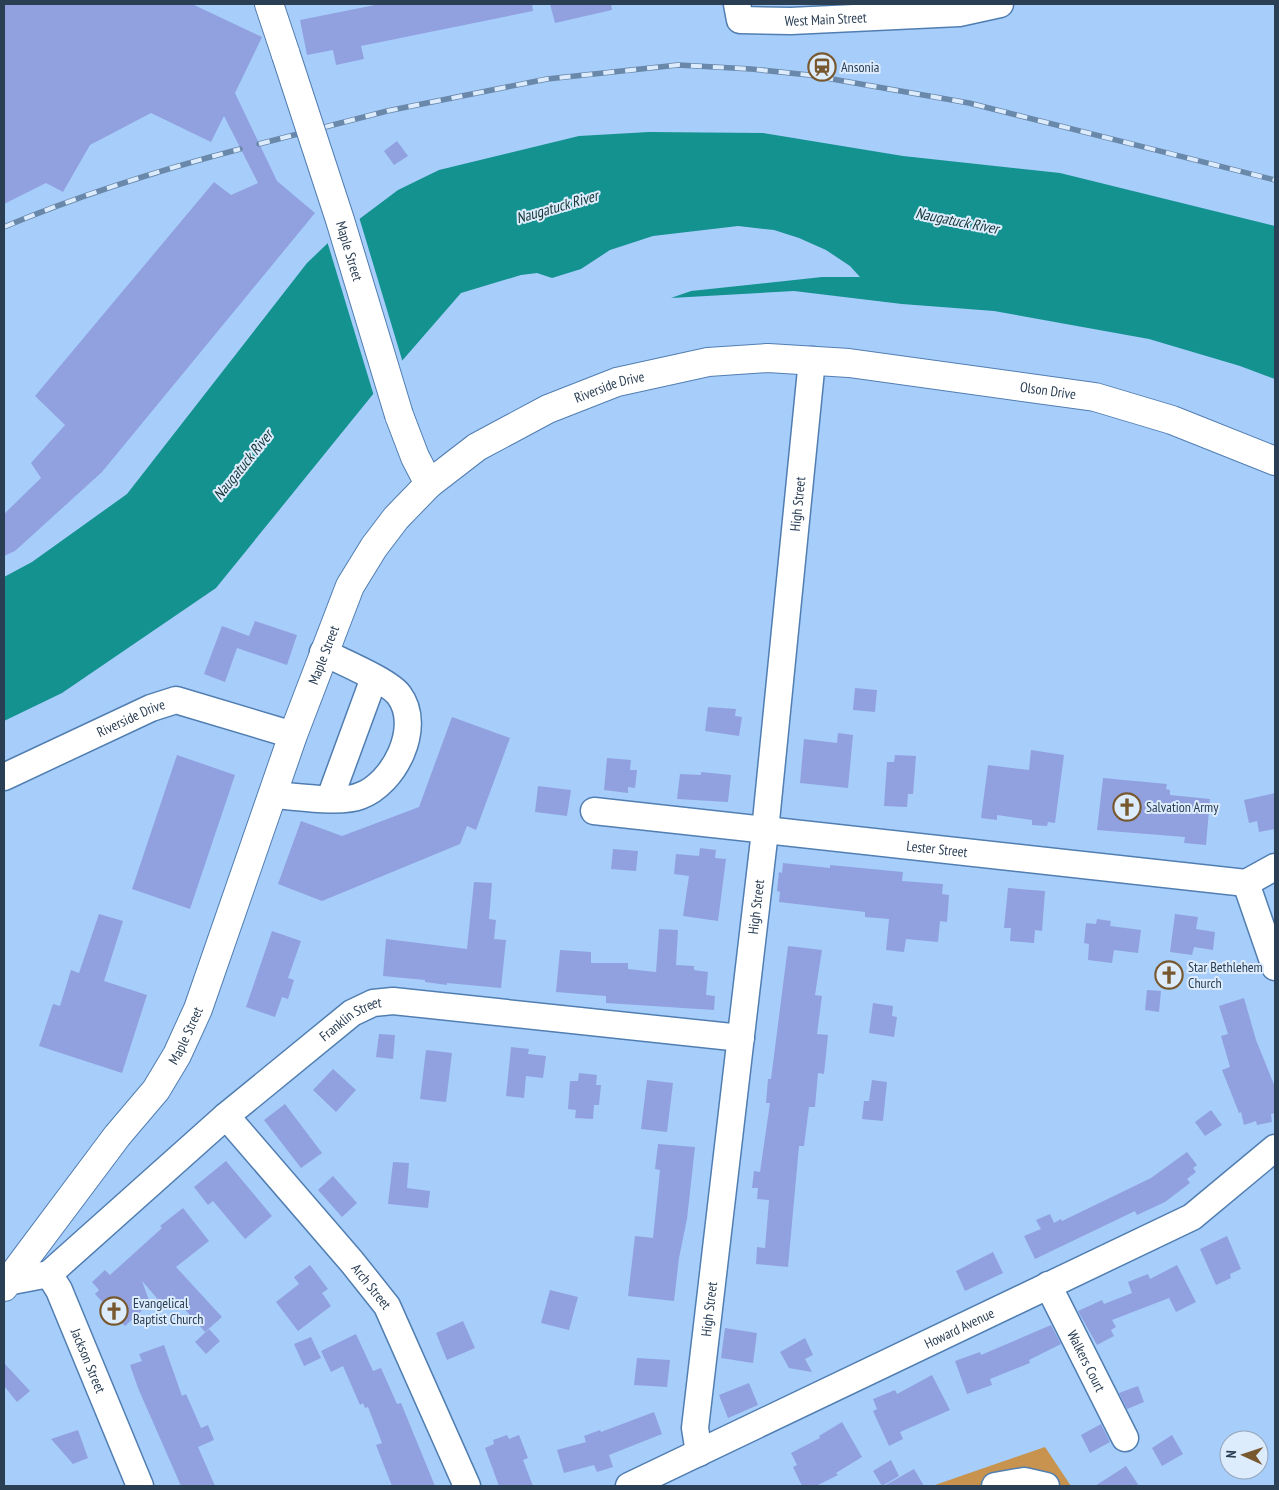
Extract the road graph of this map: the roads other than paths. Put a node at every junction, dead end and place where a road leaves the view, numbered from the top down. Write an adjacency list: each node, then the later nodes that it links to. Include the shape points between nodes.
1 (269, 4): 6 (main road, Maple Street, bridge, via 340,220 399,415)
2 (1000, 4): 3 (street, West Main Street, via 959,13 791,21)
3 (739, 12)
4 (812, 360): 5 (main road, Olson Drive, via 1095,397 1172,420); 6 (main road, Riverside Drive, via 768,358 708,362 617,382 548,409 477,447); 14 (street, High Street)
5 (1275, 461)
6 (429, 484): 7 (main road, Maple Street, via 374,547 350,586)
7 (323, 652): 8 (street); 9 (main road, Maple Street)
8 (374, 678): 12 (street); 12 (street, via 398,693 406,708 406,738 397,762 372,790 359,797)
9 (293, 735): 10 (street, Riverside Drive, via 176,700 151,708); 11 (main road, Maple Street)
10 (4, 777)
11 (272, 794): 12 (street); 22 (main road, Maple Street, via 198,1009 176,1055 156,1090 117,1136)
12 (330, 798)
13 (594, 811): 14 (street, Lester Street)
14 (765, 831): 16 (street, Lester Street); 18 (street, High Street)
15 (1275, 867): 16 (street)
16 (1246, 883): 17 (street)
17 (1275, 967)
18 (741, 1038): 19 (street, Franklin Street, via 383,1001 352,1013); 25 (street, High Street, via 695,1428)
19 (226, 1116): 21 (street, Franklin Street); 27 (street, Arch Street, via 388,1306)
20 (1275, 1148): 23 (street, Howard Avenue, via 1192,1218)
21 (49, 1274): 22 (street); 26 (street, Jackson Street, via 59,1290)
22 (5, 1284)
23 (1048, 1284): 24 (street, Walkers Court); 25 (street, Howard Avenue)
24 (1124, 1438)
25 (699, 1453): 28 (street, Howard Avenue)
26 (140, 1486)
27 (467, 1486)
28 (629, 1486)
29 (995, 1486): 30 (street, via 1024,1481)
30 (1046, 1486)

